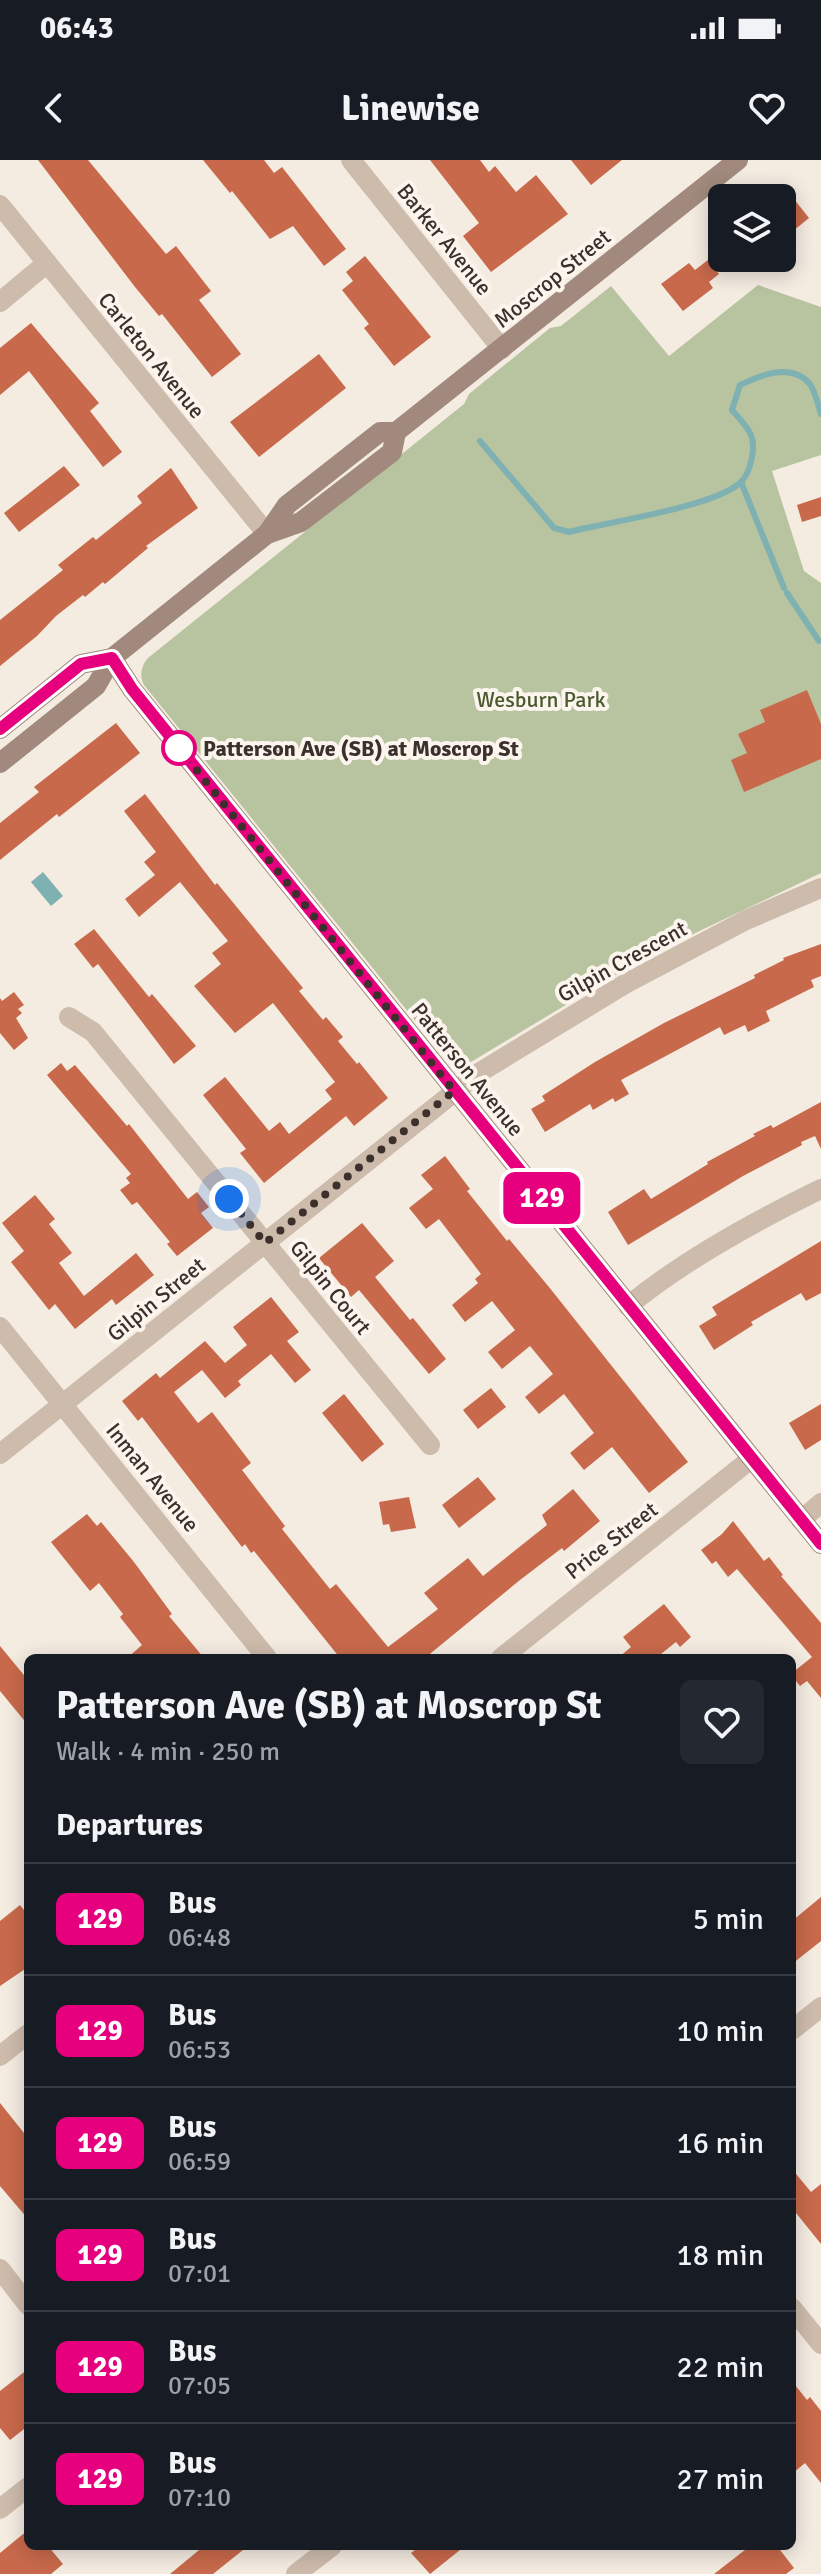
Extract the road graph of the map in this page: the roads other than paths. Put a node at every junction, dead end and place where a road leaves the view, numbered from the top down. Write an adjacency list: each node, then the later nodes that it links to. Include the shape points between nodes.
1 (351, 160): 6 (street, Barker Avenue)
2 (732, 162): 6 (street, Moscrop Street)
3 (0, 205): 4 (street, Carleton Avenue)
4 (47, 263): 5 (street); 7 (street, Carleton Avenue)
5 (0, 302)
6 (502, 349): 7 (street, Moscrop Street, via 396,432 380,432 287,505)
7 (267, 534): 8 (street, Moscrop Street)
8 (112, 658): 9 (street, Moscrop Street, via 81,664); 10 (street, Moscrop Street, via 96,686); 13 (street, Patterson Avenue)
9 (0, 729)
10 (0, 763)
11 (821, 888): 13 (street, Gilpin Crescent, via 746,920 625,984)
12 (69, 1017): 15 (street, Gilpin Court, via 93,1032)
13 (454, 1091): 15 (street, Gilpin Street); 16 (street, Patterson Avenue)
14 (821, 1189): 16 (street, via 733,1237)
15 (265, 1243): 18 (street, Gilpin Street); 19 (street, Gilpin Court)
16 (628, 1306): 21 (street, Patterson Avenue)
17 (0, 1327): 18 (street, Inman Avenue)
18 (63, 1405): 20 (street, Gilpin Street); 25 (street, Inman Avenue)
19 (430, 1445)
20 (0, 1454)
21 (751, 1459): 23 (street, Patterson Avenue); 26 (street, Price Street)
22 (821, 1503): 23 (street)
23 (801, 1520): 24 (street, Patterson Avenue)
24 (821, 1544)
25 (264, 1654)
26 (506, 1654)
27 (821, 2007): 28 (street)
28 (796, 2027)
29 (24, 2037): 30 (street)
30 (0, 2056)
31 (0, 2269): 32 (street)
32 (24, 2300)
33 (796, 2313): 34 (street)
34 (821, 2344)
35 (24, 2490): 36 (street)
36 (0, 2509)
37 (327, 2550): 38 (street)
38 (296, 2574)

